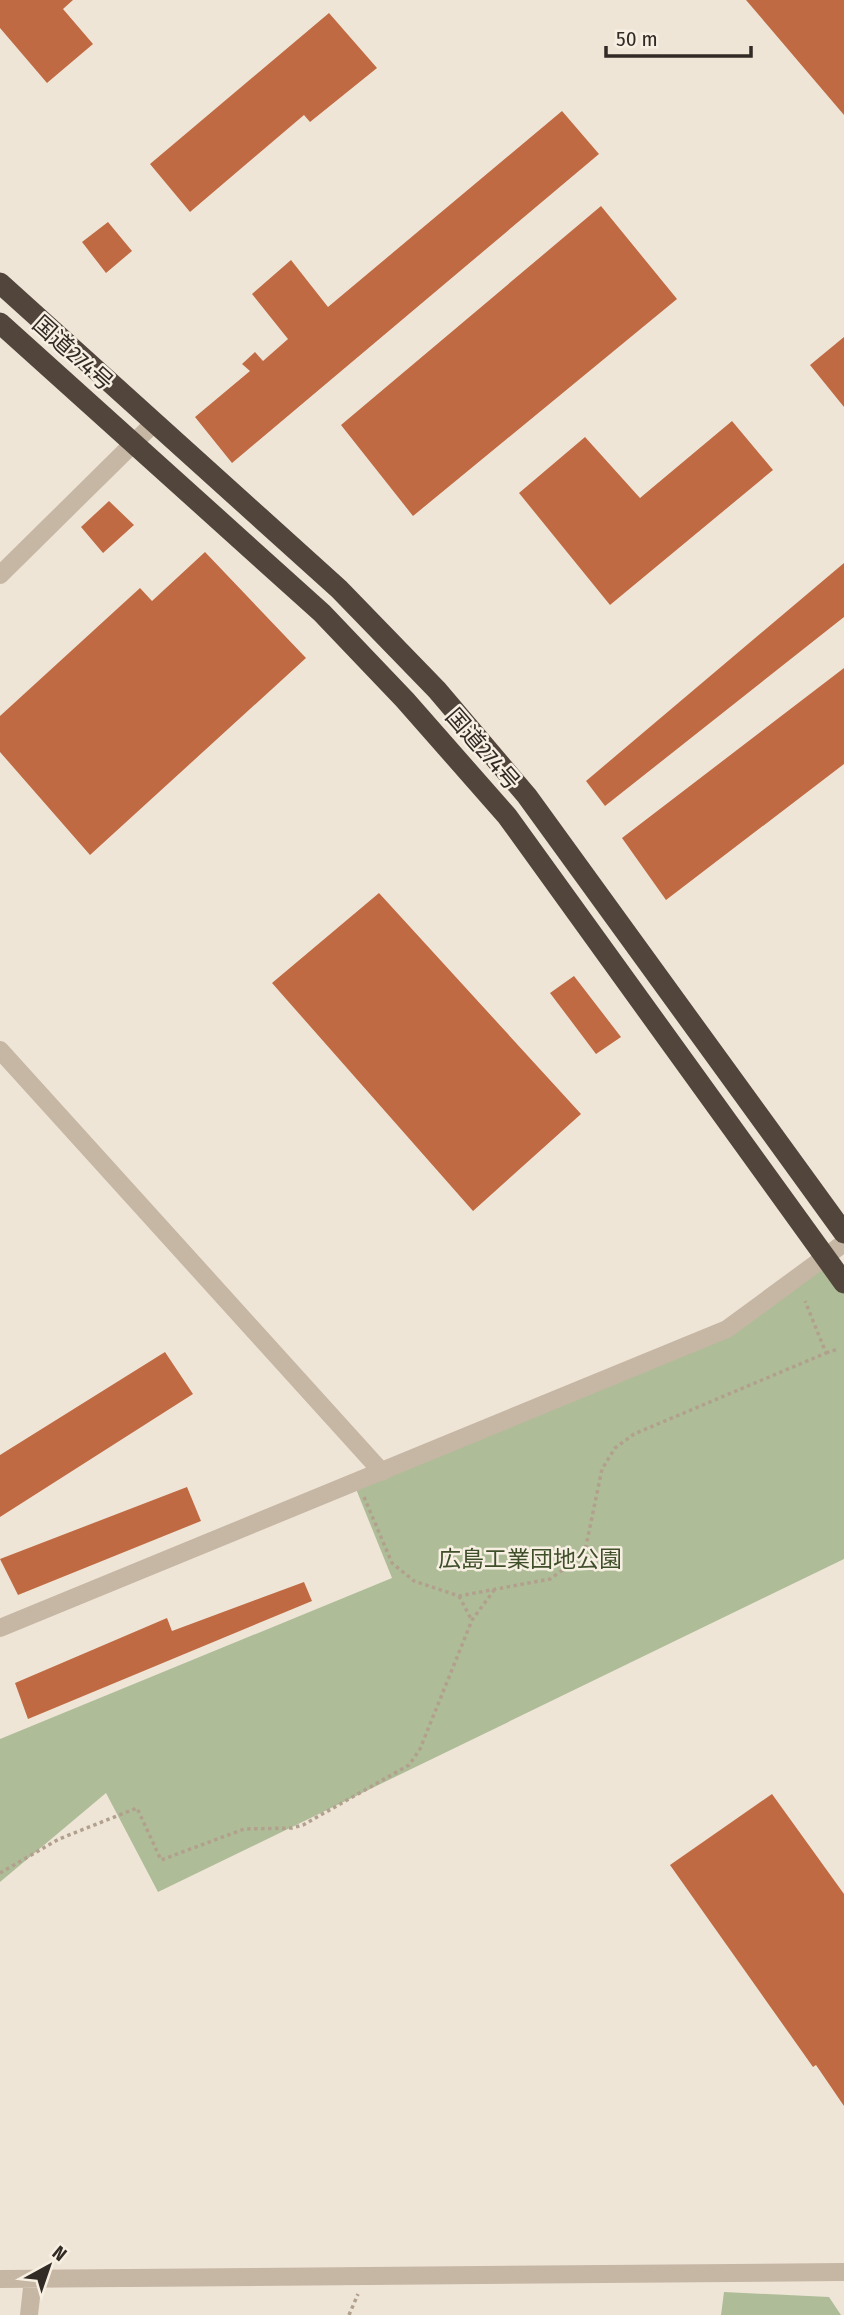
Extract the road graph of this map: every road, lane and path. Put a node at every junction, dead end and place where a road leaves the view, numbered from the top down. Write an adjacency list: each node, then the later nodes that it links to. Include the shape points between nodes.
1 (0, 283): 3 (highway, 国道274号)
2 (0, 323): 4 (highway, 国道274号)
3 (155, 422): 4 (street); 7 (highway, 国道274号, via 339,589 446,701 527,796)
4 (134, 444): 5 (street); 9 (highway, 国道274号, via 322,613 507,816)
5 (0, 575)
6 (0, 1050): 14 (street)
7 (844, 1233)
8 (844, 1243): 9 (street)
9 (826, 1257): 10 (highway, 国道274号); 14 (street, via 727,1329)
10 (844, 1283)
11 (806, 1301): 13 (path)
12 (838, 1349): 13 (path)
13 (826, 1353): 16 (path, via 634,1434 615,1448 602,1469 586,1546 571,1564 550,1579)
14 (382, 1472): 15 (street)
15 (359, 1482): 17 (path, via 392,1563 414,1581); 19 (street)
16 (495, 1590): 17 (path); 18 (path)
17 (459, 1596): 18 (path)
18 (472, 1620): 20 (path, via 421,1749 409,1765 303,1825 244,1829 162,1860 137,1808 59,1839)
19 (0, 1628)
20 (0, 1874)
21 (844, 2272): 23 (street)
22 (0, 2279): 23 (street)
23 (33, 2279): 24 (street)
24 (29, 2315)

